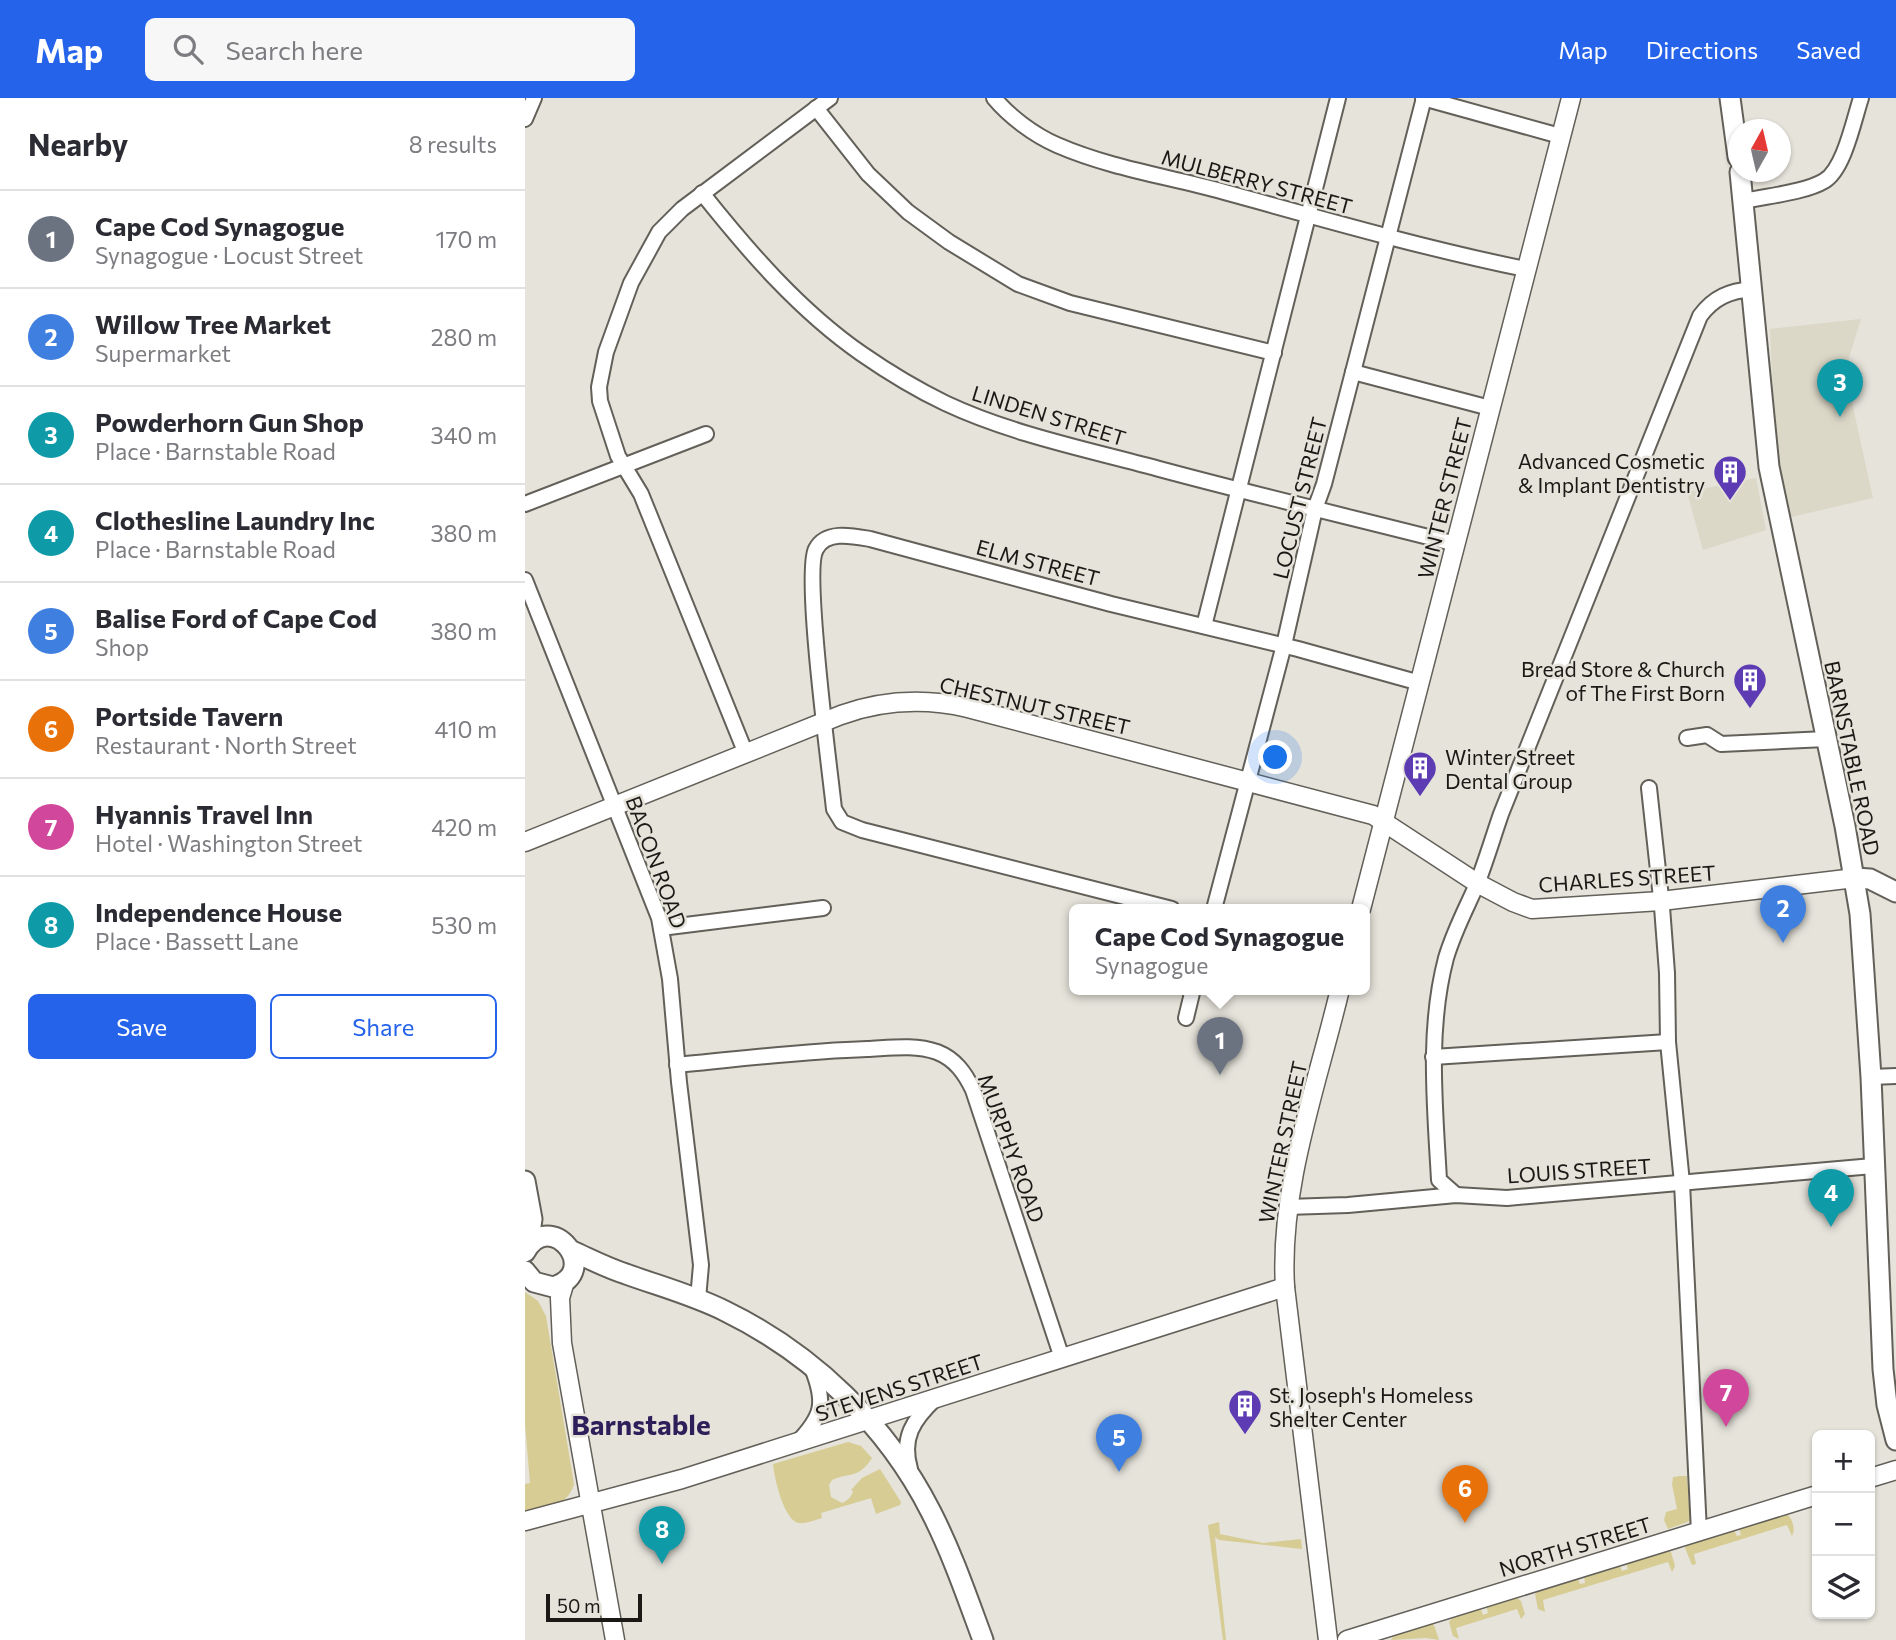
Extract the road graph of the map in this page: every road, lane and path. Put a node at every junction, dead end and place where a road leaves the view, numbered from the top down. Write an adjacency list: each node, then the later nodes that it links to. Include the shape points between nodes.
1 (534, 98): 11 (street)
2 (830, 98): 9 (street)
3 (993, 98): 16 (street, MULBERRY STREET, via 1033,131 1071,151)
4 (1338, 98): 16 (street)
5 (1424, 98): 12 (street); 17 (street, LOCUST STREET)
6 (1571, 98): 12 (street, WINTER STREET)
7 (1730, 98): 10 (main road)
8 (1861, 98): 15 (street, via 1843,153 1825,181)
9 (816, 108): 14 (street); 20 (street, via 868,174 908,212 1017,284 1070,303)
10 (1733, 119)
11 (525, 120)
12 (1560, 136): 18 (street, WINTER STREET)
13 (1742, 182): 15 (main road, BARNSTABLE ROAD)
14 (702, 193): 24 (street, via 667,223 645,256 605,352 600,401); 25 (street, LINDEN STREET, via 819,321 861,354 922,391 1021,431)
15 (1745, 201): 19 (main road, BARNSTABLE ROAD)
16 (1310, 215): 17 (street, MULBERRY STREET); 20 (street)
17 (1388, 238): 18 (street, MULBERRY STREET); 21 (street, LOCUST STREET)
18 (1525, 269): 22 (street, WINTER STREET)
19 (1752, 289): 35 (main road, BARNSTABLE ROAD, via 1769,467); 43 (street, via 1720,297 1700,316)
20 (1274, 353): 25 (street)
21 (1353, 372): 22 (street); 27 (street, LOCUST STREET)
22 (1490, 408): 28 (street, WINTER STREET)
23 (706, 434): 24 (street)
24 (622, 465): 26 (street); 36 (street, via 642,494)
25 (1238, 490): 27 (street, LINDEN STREET); 30 (street)
26 (525, 504)
27 (1315, 509): 28 (street, LINDEN STREET); 31 (street, LOCUST STREET)
28 (1456, 544): 32 (street, WINTER STREET)
29 (525, 580): 39 (street, BACON ROAD)
30 (1204, 626): 31 (street, ELM STREET); 33 (street, ELM STREET, via 870,539 832,538 817,547 812,566)
31 (1284, 645): 32 (street, ELM STREET); 37 (street, LOCUST STREET)
32 (1420, 683): 40 (street, WINTER STREET)
33 (825, 721): 36 (street, CHESTNUT STREET); 37 (street, CHESTNUT STREET, via 895,702 952,705); 46 (street, ELM STREET, via 834,809 846,825)
34 (1688, 738): 35 (street, via 1707,736 1721,744)
35 (1826, 739): 42 (main road, BARNSTABLE ROAD)
36 (746, 754): 39 (street, CHESTNUT STREET)
37 (1249, 781): 40 (street, CHESTNUT STREET); 47 (street, LOCUST STREET)
38 (1649, 788): 45 (street)
39 (615, 806): 41 (street, CHESTNUT STREET); 50 (street, BACON ROAD)
40 (1384, 821): 43 (street, CHARLES STREET); 48 (street, WINTER STREET)
41 (525, 842)
42 (1855, 878): 44 (main road, via 1870,879); 45 (street, CHARLES STREET); 58 (main road, BARNSTABLE ROAD)
43 (1477, 883): 45 (street, CHARLES STREET, via 1532,909); 55 (street, via 1446,959)
44 (1896, 892)
45 (1661, 901): 54 (street)
46 (1153, 904)
47 (1215, 904)
48 (1362, 904)
49 (823, 908): 50 (street)
50 (661, 928): 56 (street, BACON ROAD)
51 (1192, 995): 53 (street)
52 (1339, 995): 63 (street, WINTER STREET)
53 (1186, 1018)
54 (1668, 1042): 55 (street); 60 (street)
55 (1433, 1057): 62 (street, via 1439,1180)
56 (677, 1065): 70 (street, BACON ROAD, via 701,1265); 73 (street, MURPHY ROAD, via 893,1047 929,1050 947,1057 973,1090)
57 (1896, 1076): 58 (street)
58 (1871, 1077): 59 (main road, BARNSTABLE ROAD)
59 (1874, 1166): 60 (street, LOUIS STREET); 72 (main road, BARNSTABLE ROAD)
60 (1682, 1183): 62 (street, LOUIS STREET, via 1507,1198); 85 (street)
61 (526, 1185): 64 (main road, via 540,1216); 65 (main road, via 532,1219)
62 (1456, 1195): 63 (street, LOUIS STREET)
63 (1287, 1207): 69 (street, WINTER STREET)
64 (565, 1244): 65 (main road, via 545,1236); 66 (main road); 67 (main road, via 574,1265)
65 (527, 1249)
66 (624, 1274): 67 (main road); 70 (main road)
67 (568, 1277): 68 (main road, via 553,1287); 71 (street, via 559,1298)
68 (532, 1278): 71 (street, via 548,1297)
69 (1285, 1287): 73 (street, STEVENS STREET); 88 (street, WINTER STREET)
70 (698, 1299): 74 (main road, via 769,1336)
71 (562, 1343): 83 (street)
72 (1889, 1343): 77 (main road, BARNSTABLE ROAD, via 1887,1405)
73 (1062, 1358): 75 (street, STEVENS STREET)
74 (812, 1367): 76 (main road); 78 (street, via 820,1386 821,1406 816,1421)
75 (935, 1399): 76 (street, STEVENS STREET); 81 (street, via 907,1436)
76 (870, 1420): 78 (street, STEVENS STREET); 81 (main road)
77 (1896, 1440)
78 (797, 1443): 83 (street, STEVENS STREET)
79 (1896, 1470): 80 (street)
80 (1875, 1476)
81 (913, 1481): 87 (main road, via 940,1531)
82 (1812, 1497): 85 (street, NORTH STREET)
83 (590, 1504): 84 (street, STEVENS STREET); 86 (street)
84 (525, 1521)
85 (1699, 1532): 89 (street, NORTH STREET)
86 (615, 1640)
87 (983, 1640)
88 (1328, 1640)
89 (1347, 1640)

